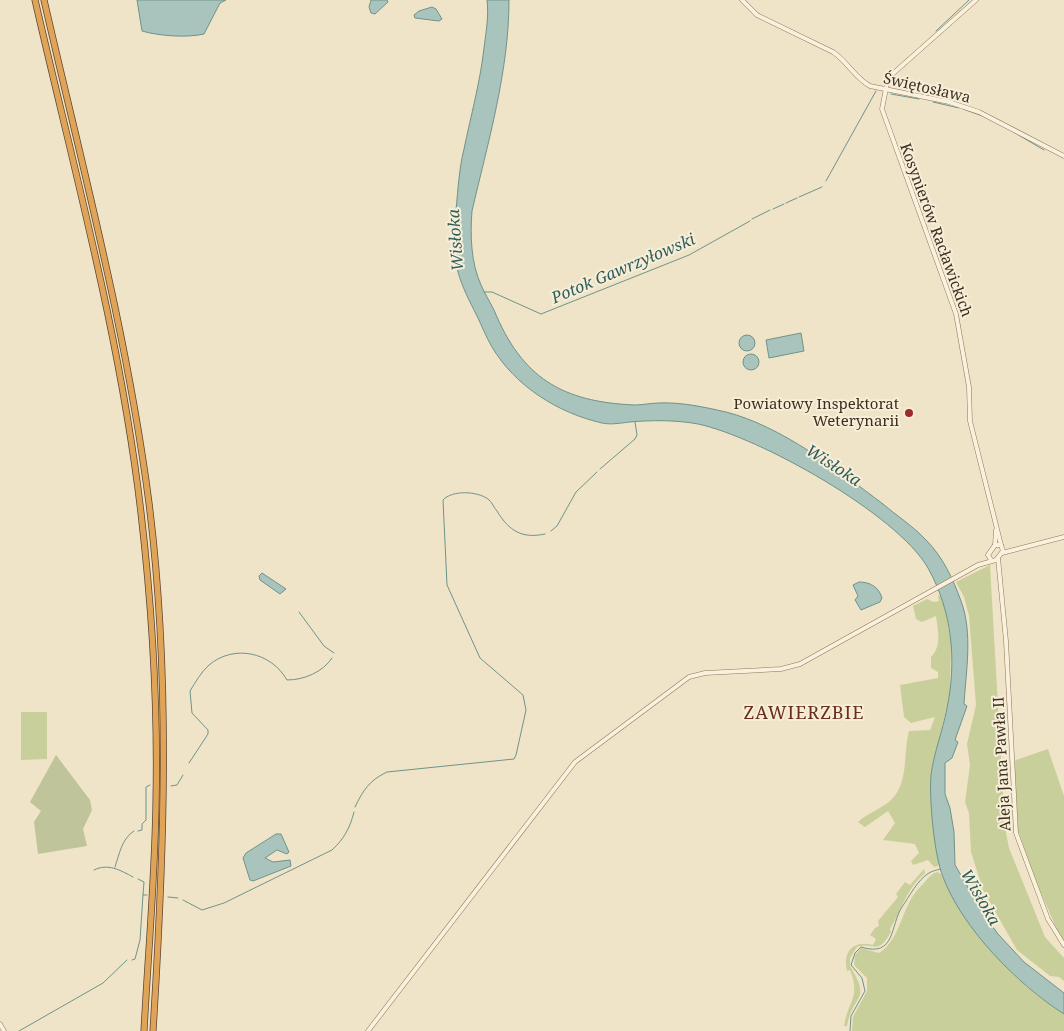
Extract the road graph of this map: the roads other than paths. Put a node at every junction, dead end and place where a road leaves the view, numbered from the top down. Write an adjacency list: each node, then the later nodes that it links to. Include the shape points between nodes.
1 (35, 0): 21 (highway, via 101,286 140,503 154,675 156,754)
2 (44, 0): 22 (highway, via 112,293 136,417 156,570 165,757)
3 (742, 0): 5 (street, Świętosława, via 762,18 842,58 864,82)
4 (976, 0): 5 (street, via 888,78)
5 (884, 90): 6 (street, Świętosława, via 949,102 979,112); 7 (street, Kosynierów Racławickich, via 884,118 956,314 969,387 970,421)
6 (1064, 156)
7 (996, 525): 9 (street, Kosynierów Racławickich); 10 (street, Kosynierów Racławickich)
8 (1064, 537): 11 (street)
9 (995, 545): 10 (street); 13 (street)
10 (1002, 546): 11 (street); 12 (street)
11 (1015, 548): 12 (street)
12 (1002, 553): 14 (street)
13 (988, 555): 15 (street, Aleja Jana Pawła II); 16 (street)
14 (998, 558): 15 (street); 17 (street, Aleja Jana Pawła II)
15 (992, 560): 16 (street); 17 (street, Aleja Jana Pawła II)
16 (978, 566): 23 (street, via 790,668 705,673 689,677 581,757 555,786)
17 (998, 571): 18 (street, Aleja Jana Pawła II, via 1006,641 1016,834 1048,919)
18 (1064, 945)
19 (0, 1024): 20 (street)
20 (4, 1031)
21 (144, 1031)
22 (154, 1031)
23 (368, 1031)

